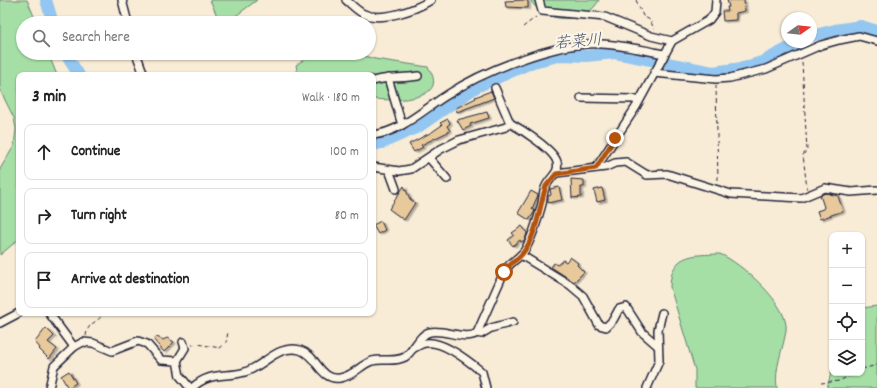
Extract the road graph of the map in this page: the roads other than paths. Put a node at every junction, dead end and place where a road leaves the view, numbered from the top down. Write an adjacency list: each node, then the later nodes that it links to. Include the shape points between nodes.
1 (122, 0): 6 (street)
2 (346, 0): 3 (street, via 363,14 376,16 407,12)
3 (431, 0)
4 (539, 0): 7 (street, via 542,11 605,17 657,37)
5 (716, 0): 7 (street, via 715,12 709,20)
6 (126, 16)
7 (672, 40): 9 (street)
8 (877, 42): 12 (street, via 859,36 821,45 776,66 748,75 716,79)
9 (664, 55): 12 (street); 20 (street, via 601,44 556,49 481,76)
10 (139, 60): 11 (street)
11 (143, 72)
12 (655, 72): 18 (street)
13 (418, 76): 14 (street)
14 (388, 78): 15 (street); 20 (street)
15 (376, 80)
16 (495, 88): 19 (street)
17 (581, 98): 18 (street)
18 (640, 101): 24 (street)
19 (510, 123): 22 (street, via 506,127 459,140); 26 (street, via 555,156 558,167)
20 (402, 125): 21 (street)
21 (376, 135)
22 (429, 158): 25 (street, via 411,169); 27 (street)
23 (376, 168): 25 (street)
24 (596, 168): 26 (street); 29 (street, via 626,162 647,175 667,174 731,194 796,198 825,188 852,192)
25 (389, 170): 28 (street)
26 (556, 174): 30 (street, via 546,186 534,227)
27 (447, 179)
28 (396, 189)
29 (877, 190)
30 (521, 255): 36 (street, via 504,272); 38 (street, via 570,285 583,296 599,325 606,327 619,309 626,307 642,332)
31 (662, 313): 38 (street)
32 (16, 314): 34 (street)
33 (50, 316): 39 (street)
34 (0, 322)
35 (513, 322): 36 (street, via 490,328 481,334)
36 (477, 333): 40 (street, via 466,336 441,331 429,332)
37 (184, 344): 41 (street)
38 (658, 346): 45 (street, via 659,361)
39 (74, 348): 41 (street, via 85,342 112,351 138,342 147,344 161,360); 42 (street, via 54,366)
40 (414, 348): 43 (street, via 403,358 372,361 352,375 337,378 326,374 304,352 286,350 250,370 213,375); 44 (street, via 430,343 451,349 482,372)
41 (177, 361): 43 (street, via 180,376)
42 (49, 388)
43 (191, 388)
44 (486, 388)
45 (647, 388)

